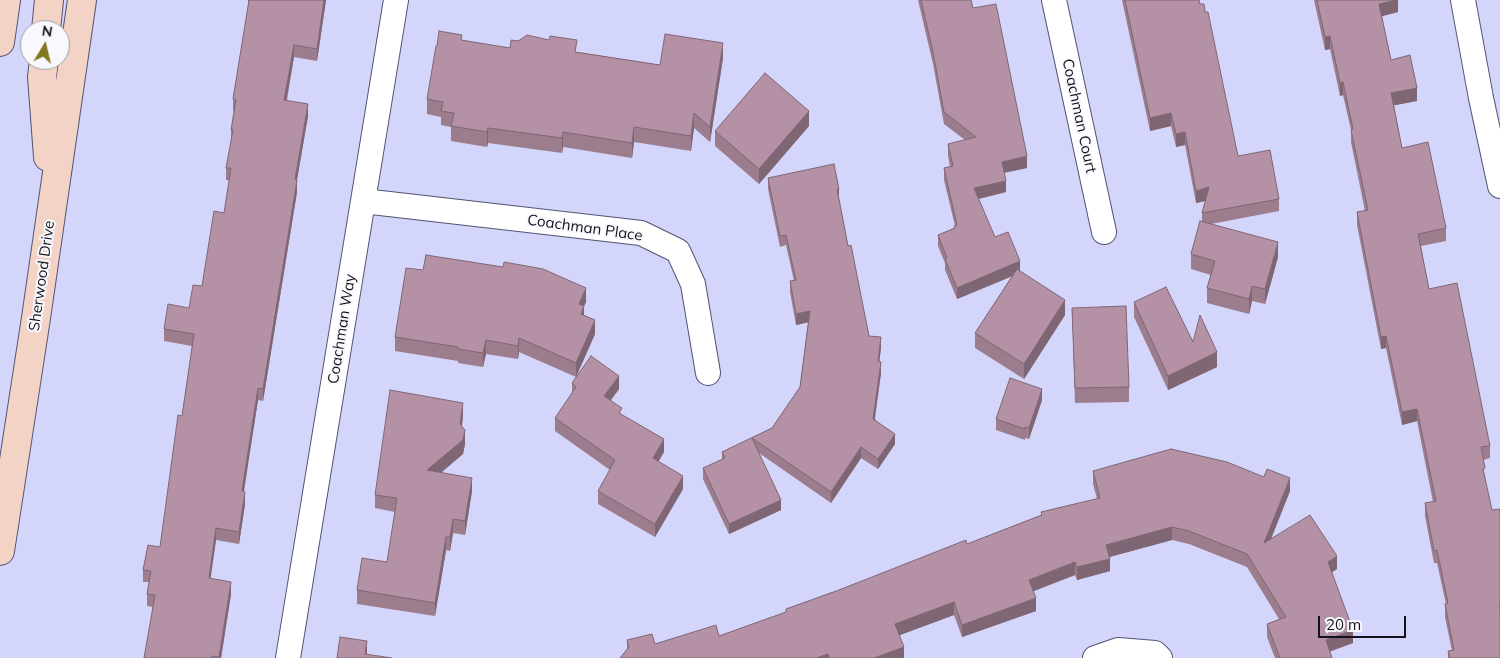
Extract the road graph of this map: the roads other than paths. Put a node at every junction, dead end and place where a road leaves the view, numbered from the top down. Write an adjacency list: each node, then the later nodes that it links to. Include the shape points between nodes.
1 (49, 0): 6 (main road)
2 (82, 0): 10 (main road, Sherwood Drive)
3 (396, 0): 9 (street, Coachman Way)
4 (1054, 0): 11 (street, Coachman Court)
5 (1463, 0): 8 (street)
6 (47, 20)
7 (43, 70): 10 (main road)
8 (1500, 186)
9 (364, 201): 12 (street, Coachman Place, via 641,233 678,251 693,284); 14 (street, Coachman Way)
10 (52, 209): 13 (main road, Sherwood Drive)
11 (1104, 232)
12 (708, 373)
13 (0, 551)
14 (288, 658)
15 (1095, 658): 16 (street, via 1118,650 1155,653)
16 (1160, 658)

